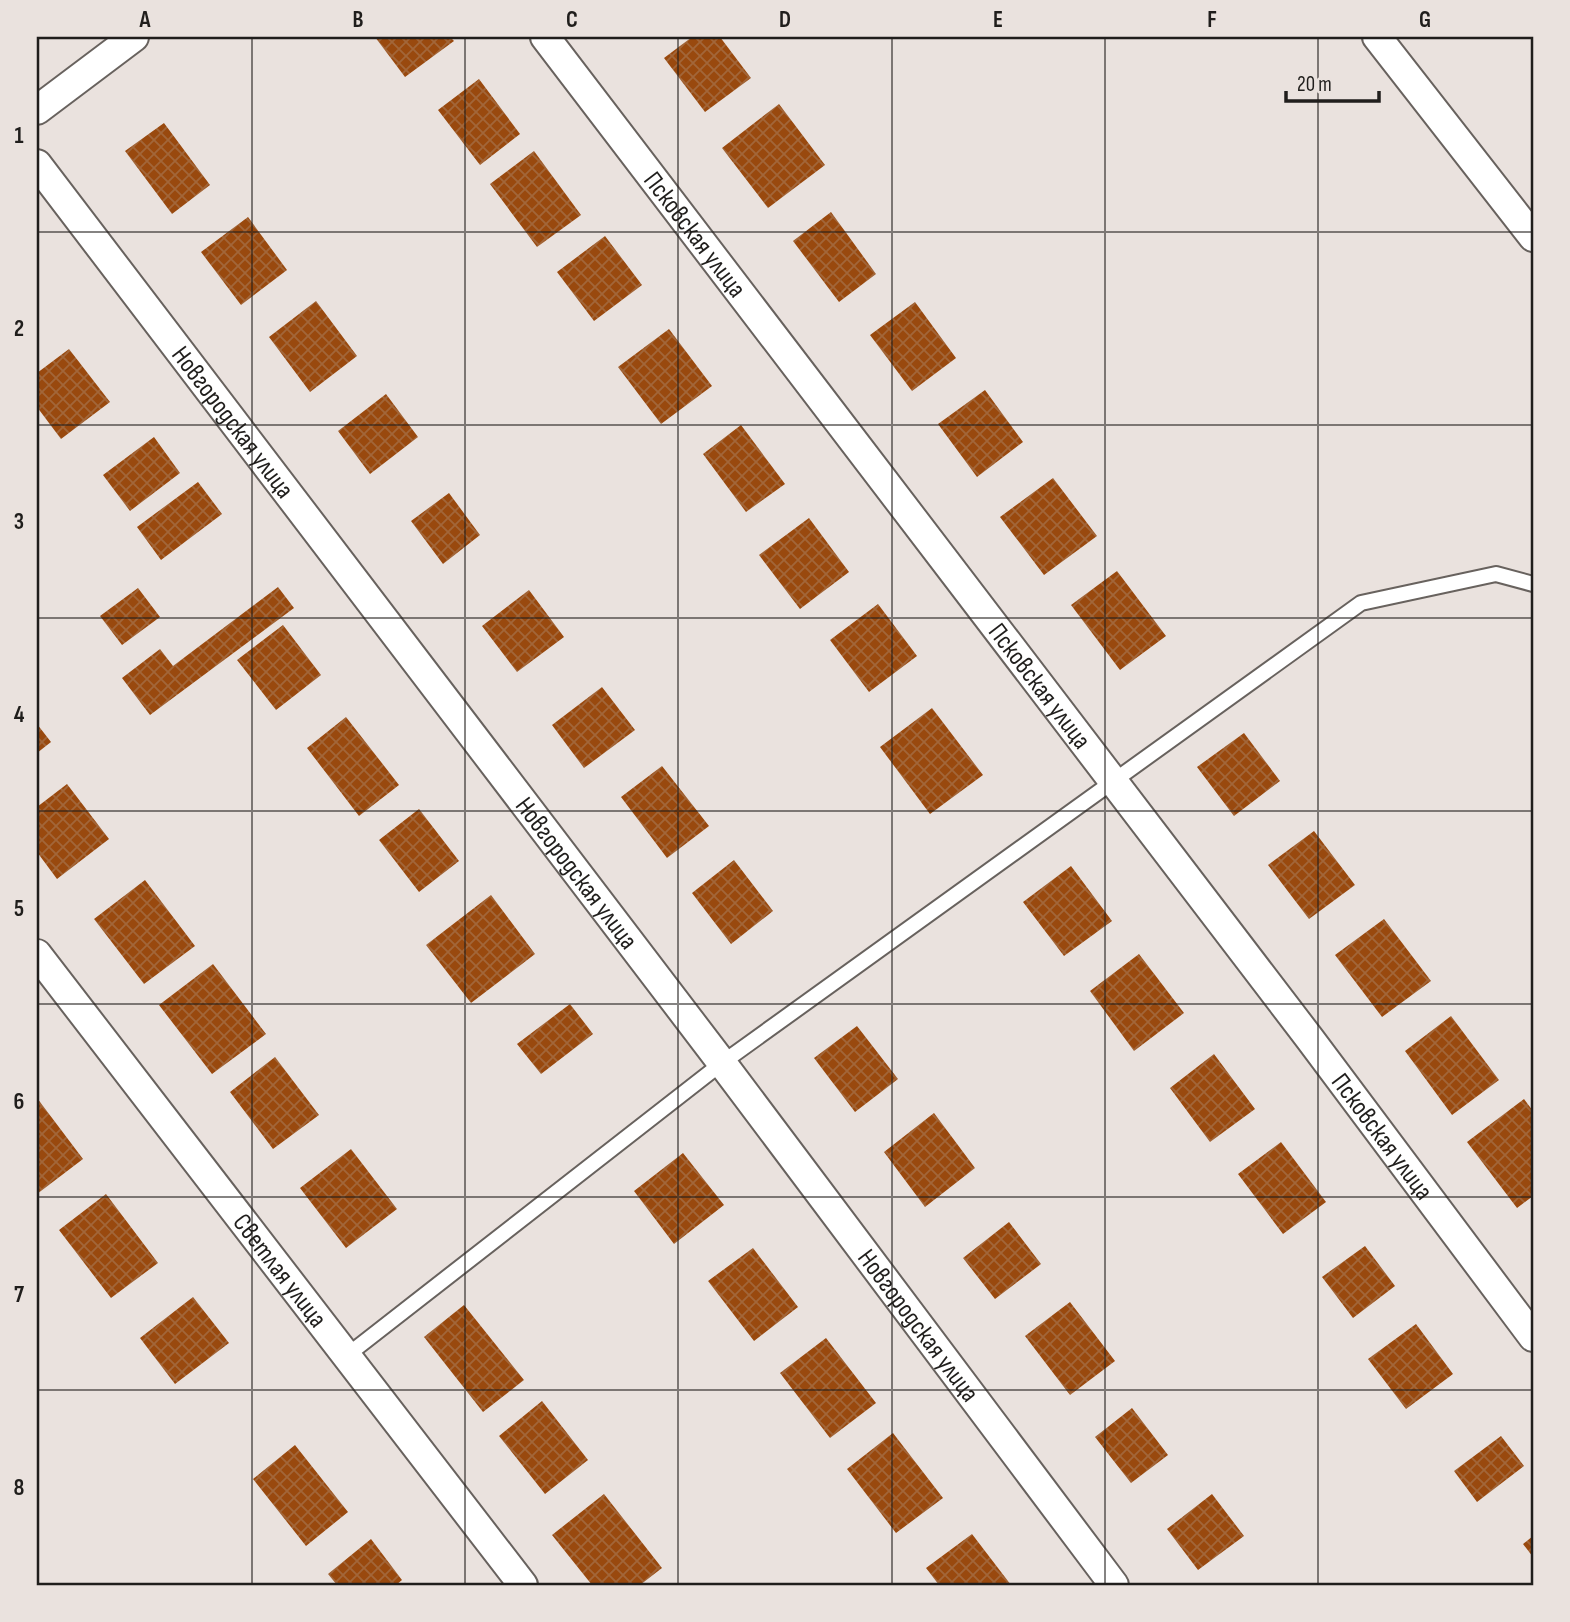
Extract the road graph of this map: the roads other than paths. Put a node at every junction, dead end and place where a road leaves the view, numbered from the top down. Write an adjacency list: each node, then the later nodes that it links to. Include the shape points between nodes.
1 (134, 37): 4 (street)
2 (545, 37): 8 (street, Псковская улица)
3 (1377, 37): 6 (street)
4 (37, 110)
5 (37, 164): 10 (street, Новгородская улица)
6 (1533, 237)
7 (1533, 584): 8 (lane, via 1496,574 1361,603)
8 (1114, 781): 10 (lane); 11 (street, Псковская улица)
9 (37, 954): 12 (street, Светлая улица)
10 (722, 1063): 12 (lane); 14 (street, Новгородская улица)
11 (1533, 1337)
12 (345, 1357): 13 (street, Светлая улица)
13 (523, 1585)
14 (1114, 1585)

